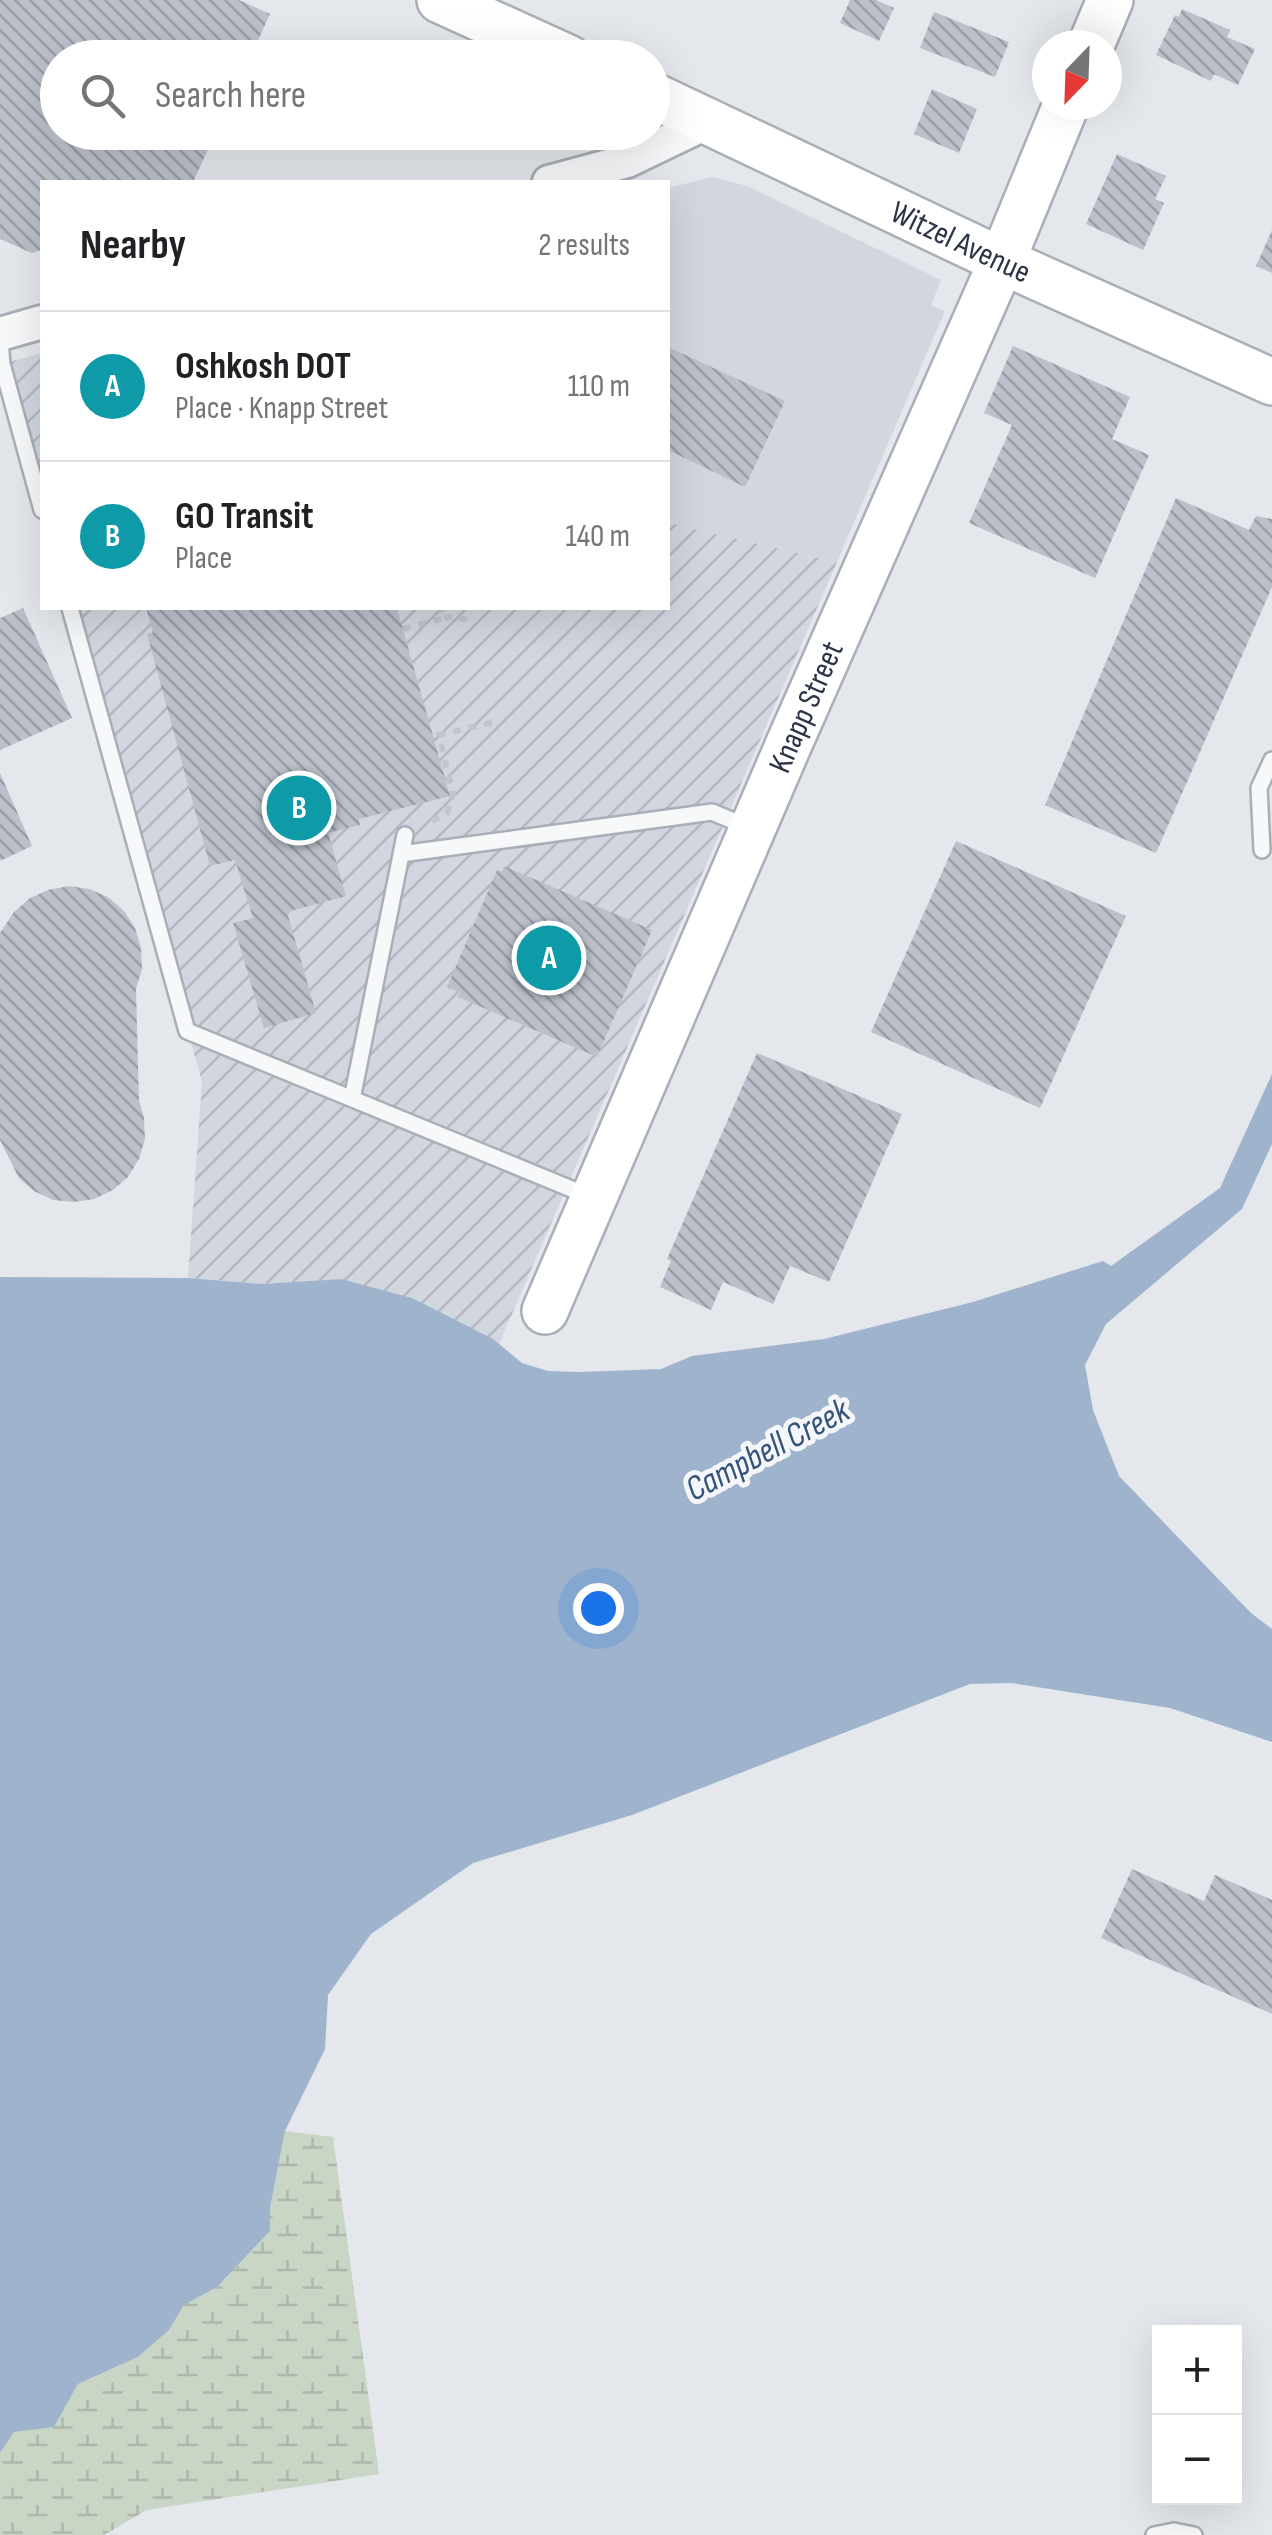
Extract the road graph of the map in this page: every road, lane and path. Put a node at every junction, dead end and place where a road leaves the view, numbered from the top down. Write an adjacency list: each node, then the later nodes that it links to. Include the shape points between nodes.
1 (1110, 0): 3 (street)
2 (453, 3): 4 (street)
3 (1097, 30)
4 (530, 40)
5 (670, 104): 7 (street, Witzel Avenue)
6 (1060, 120): 11 (street, Knapp Street)
7 (710, 121): 8 (street); 11 (street, Witzel Avenue)
8 (670, 141)
9 (651, 150): 10 (street)
10 (556, 180)
11 (1002, 261): 14 (street, Witzel Avenue); 23 (street, Knapp Street)
12 (40, 323): 13 (street)
13 (0, 337): 15 (lane)
14 (1272, 382)
15 (40, 503)
16 (71, 610): 27 (lane, via 187,1031)
17 (441, 610): 18 (path)
18 (444, 618): 19 (path); 20 (path)
19 (467, 620)
20 (403, 629)
21 (498, 721): 24 (path, via 439,736 453,795 447,814)
22 (1272, 760): 25 (lane, via 1259,788)
23 (752, 829): 26 (lane, via 712,812); 28 (street, Knapp Street)
24 (405, 835): 26 (lane)
25 (1262, 850)
26 (402, 854): 27 (lane)
27 (352, 1099): 28 (lane)
28 (593, 1198): 29 (street, Knapp Street)
29 (544, 1311)
30 (1154, 2535): 31 (lane)
31 (1194, 2535)

